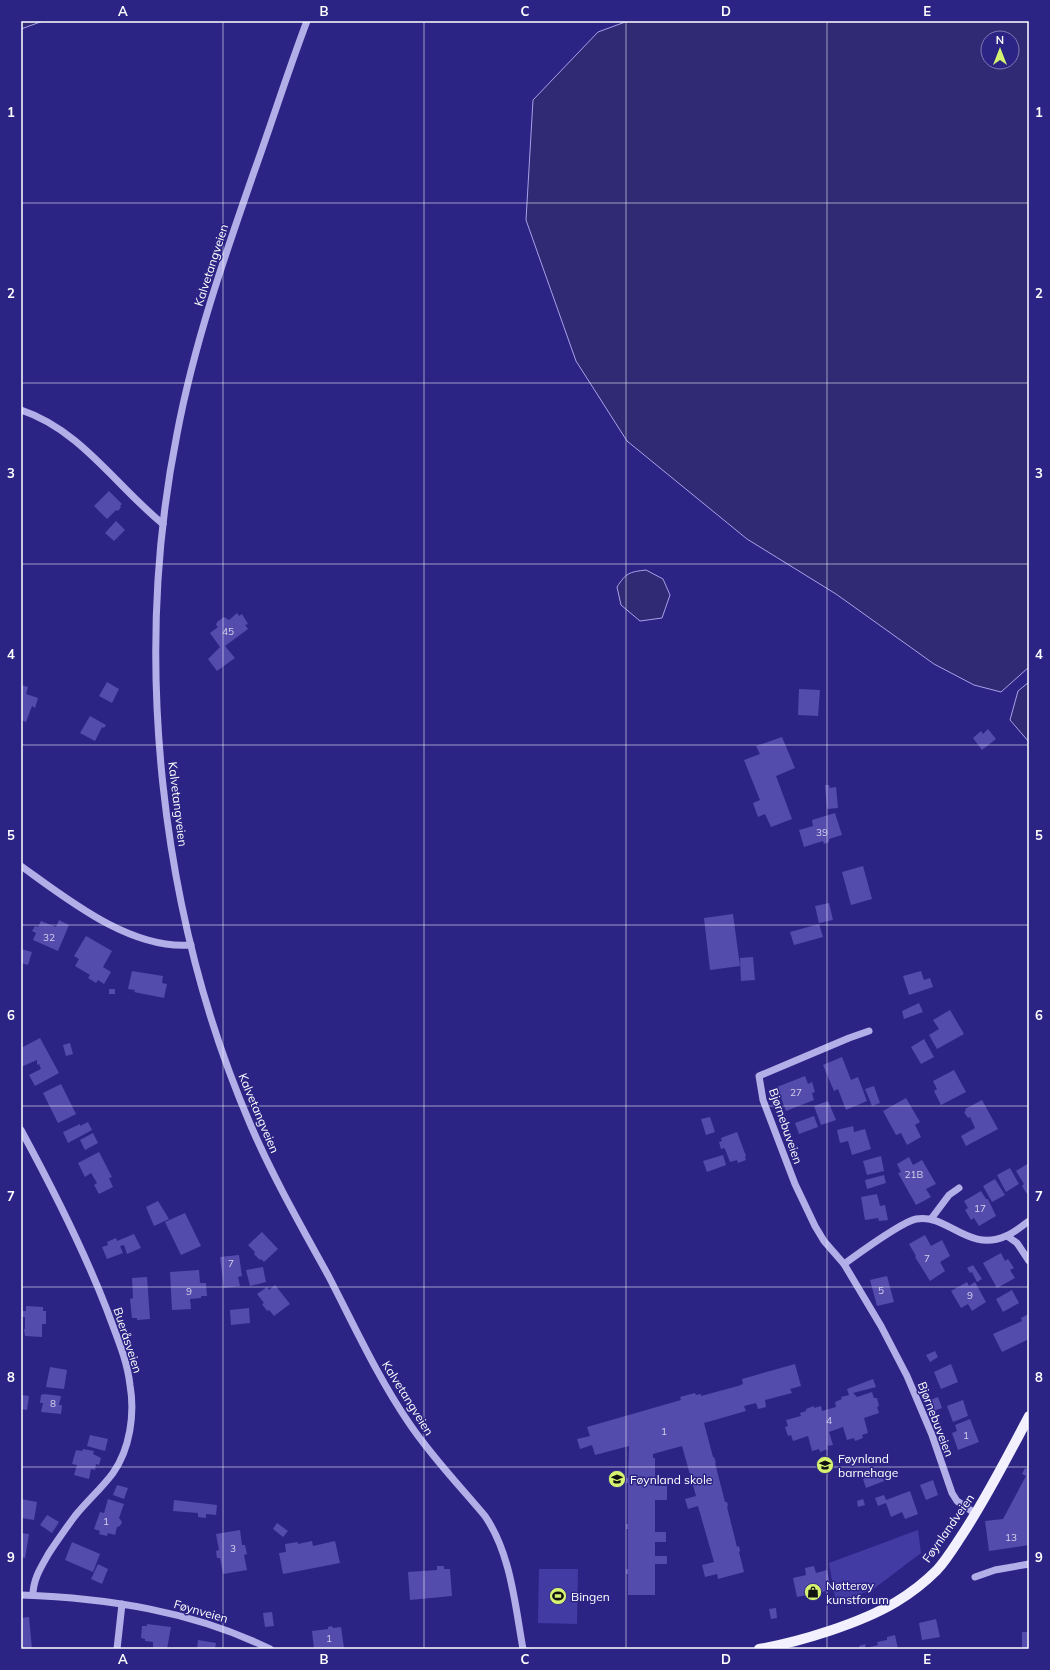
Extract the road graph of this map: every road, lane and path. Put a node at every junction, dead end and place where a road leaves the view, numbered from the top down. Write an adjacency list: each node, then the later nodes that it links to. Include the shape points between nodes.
1 (307, 21): 3 (street, Kalvetangveien, via 206,316 177,434)
2 (21, 410): 3 (street, via 51,423 79,444)
3 (163, 524): 5 (street, Kalvetangveien, via 156,627 161,765 175,870)
4 (21, 866): 5 (street, via 86,911 137,938 152,942)
5 (191, 945): 24 (street, Kalvetangveien, via 205,997 248,1119 309,1244 391,1396 430,1453 492,1525 509,1575)
6 (869, 1031): 13 (street, Bjørnebuveien, via 759,1076 763,1100 795,1184 824,1241)
7 (21, 1130): 19 (street, Bueråsveien, via 49,1181 88,1263 126,1361 132,1397 127,1444 121,1460 113,1473 74,1517 40,1569 35,1580)
8 (959, 1188): 9 (street, via 949,1195)
9 (931, 1219): 11 (street, via 970,1238 993,1240); 13 (street, via 916,1219 901,1226)
10 (1029, 1221): 11 (street)
11 (1007, 1236): 12 (street, via 1017,1244)
12 (1029, 1261)
13 (844, 1264): 15 (street, Bjørnebuveien, via 907,1376 932,1435 952,1493 957,1501)
14 (1029, 1416): 15 (main road, Føynlandveien)
15 (976, 1514): 21 (main road, Føynlandveien, via 937,1569 897,1602)
16 (1029, 1564): 17 (street, via 995,1570)
17 (975, 1577)
18 (21, 1595): 19 (street, Føynveien)
19 (34, 1595): 20 (street, Føynveien)
20 (122, 1604): 22 (street); 23 (street, Føynveien, via 183,1616 229,1630)
21 (787, 1646): 25 (main road, Føynlandveien)
22 (117, 1649)
23 (270, 1649)
24 (523, 1649)
25 (759, 1649)

